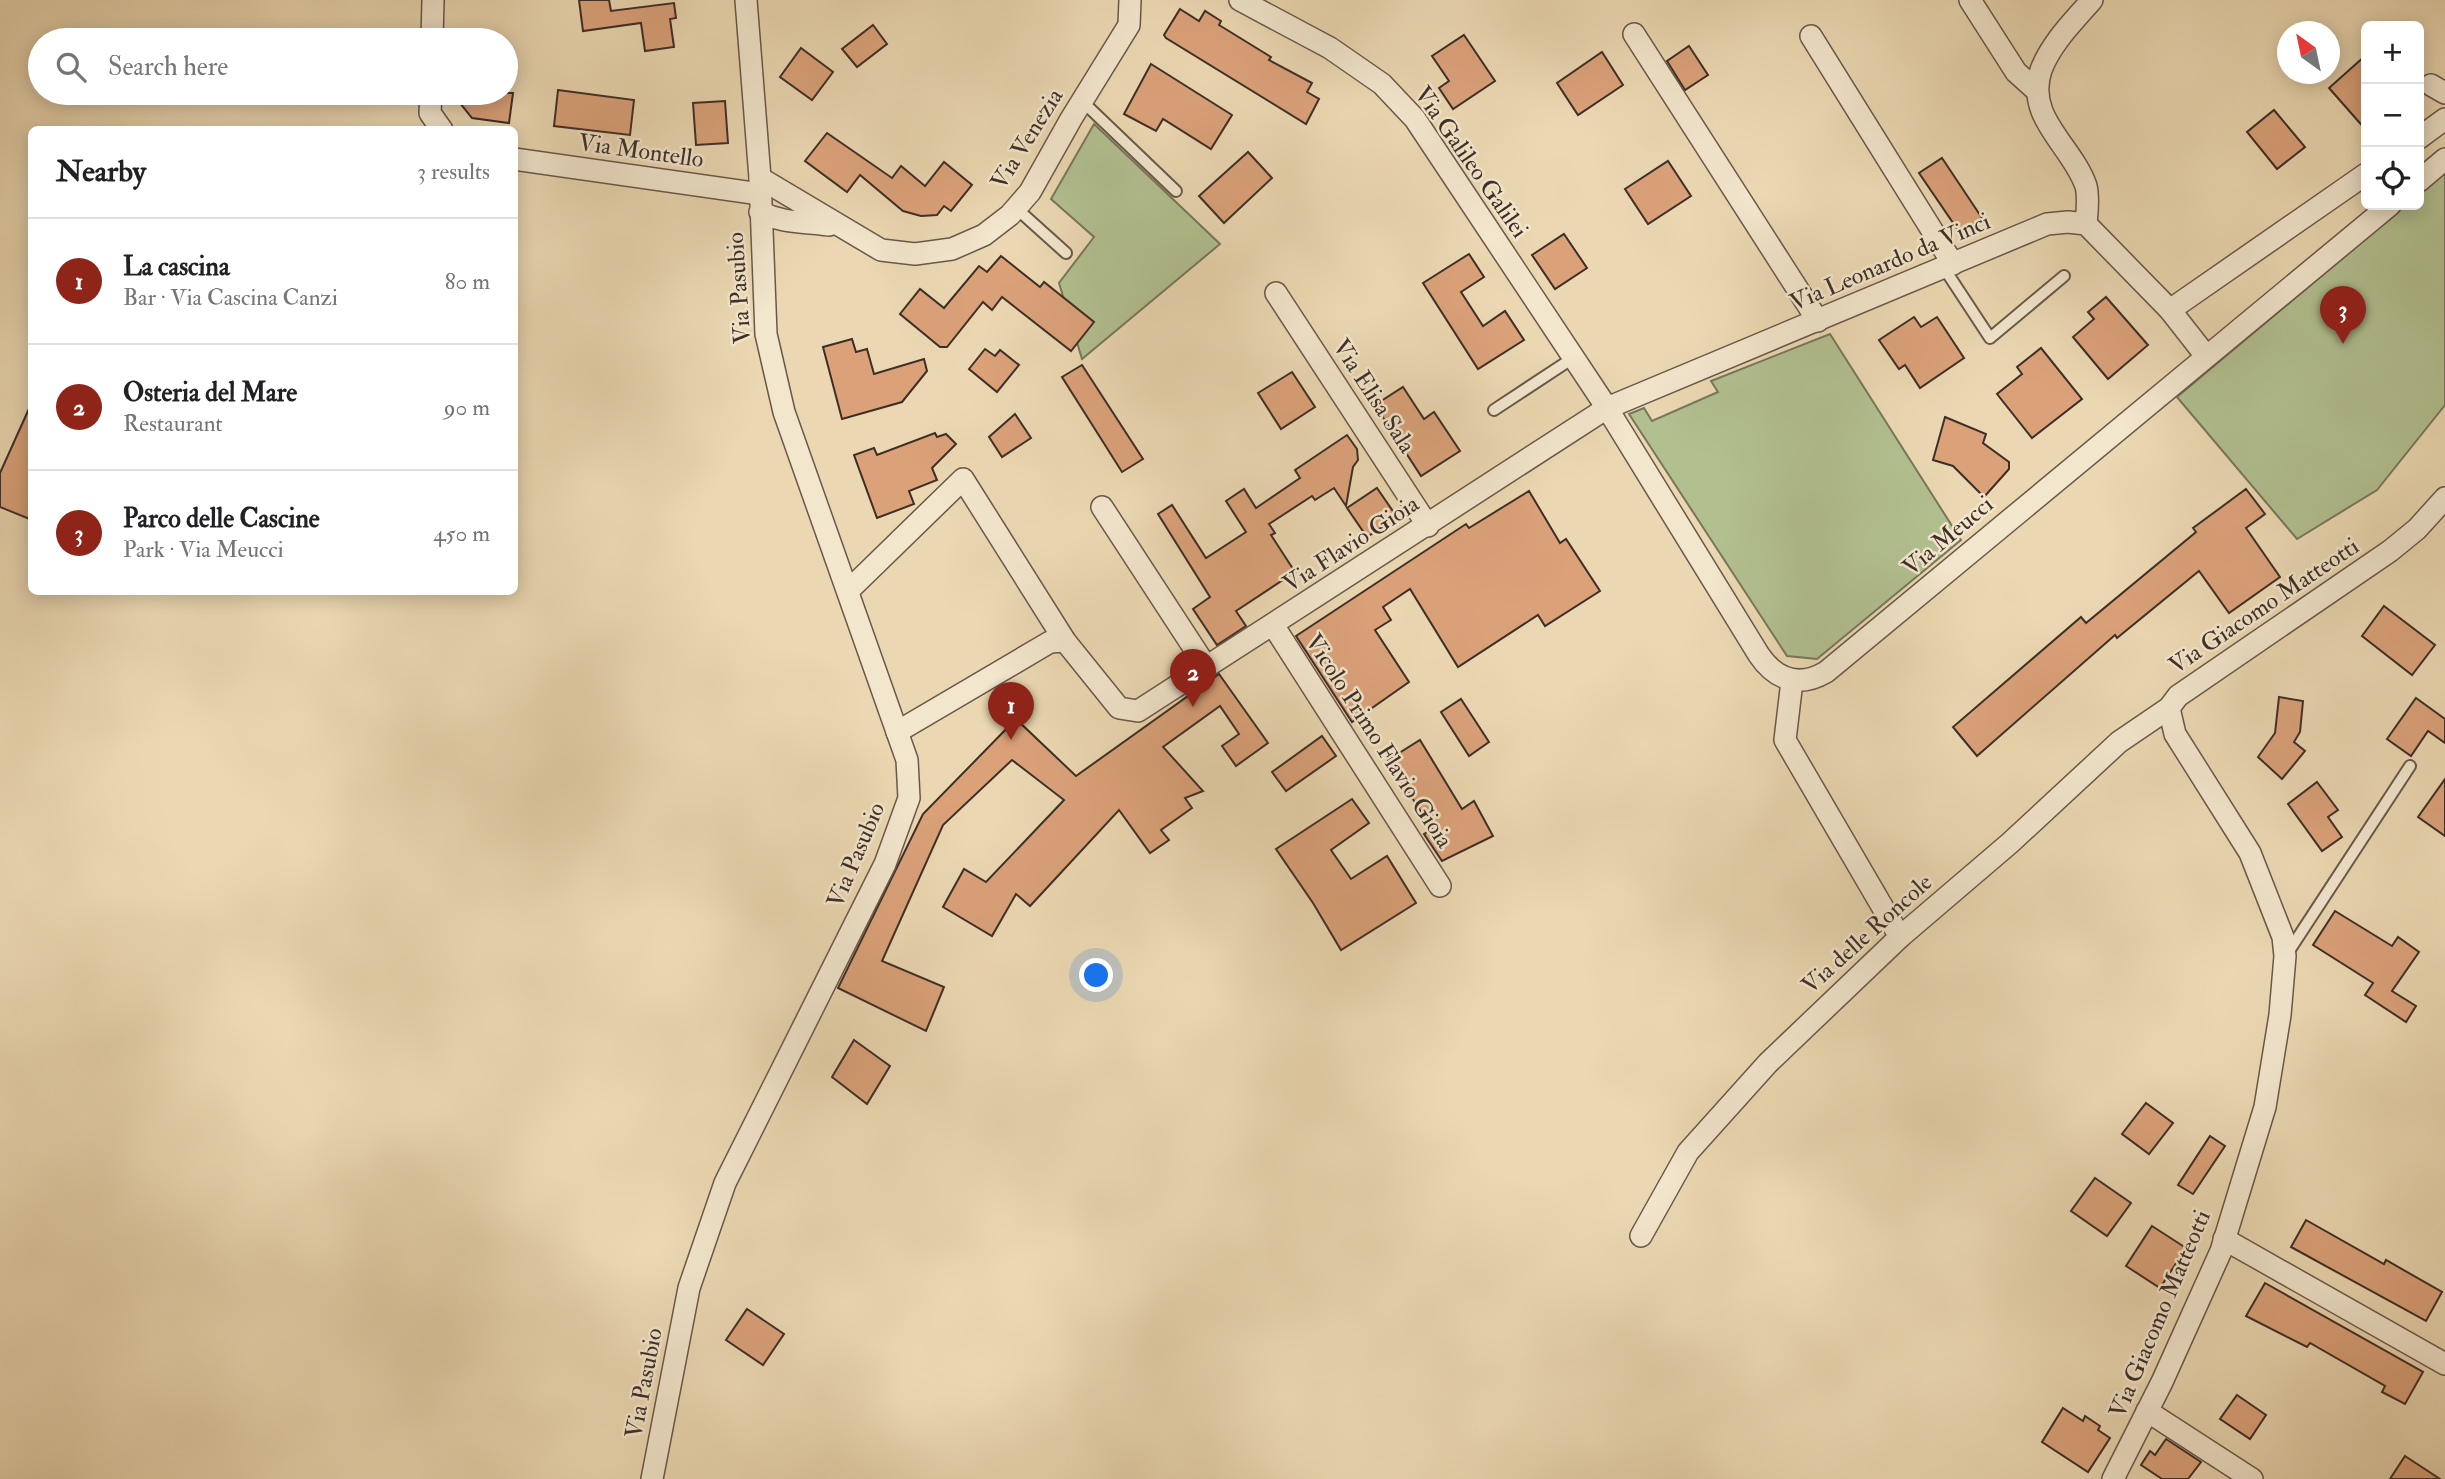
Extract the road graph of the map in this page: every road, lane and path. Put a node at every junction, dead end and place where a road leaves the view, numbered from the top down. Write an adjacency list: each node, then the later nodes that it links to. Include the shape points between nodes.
1 (433, 0): 7 (street)
2 (746, 0): 19 (street, Via Pasubio)
3 (1130, 0): 11 (street, Via Venezia, via 1129,26)
4 (1240, 0): 31 (street, Via Galileo Galilei, via 1330,48 1382,84 1415,119)
5 (1970, 0): 10 (street, via 2016,72)
6 (2092, 0): 10 (street, via 2054,45)
7 (432, 28)
8 (1634, 34): 29 (street)
9 (1811, 36): 25 (street)
10 (2036, 90): 22 (street, via 2043,115 2086,187)
11 (1082, 100): 18 (lane); 20 (street, Via Venezia, via 1030,192)
12 (2445, 119): 13 (street)
13 (2424, 134)
14 (2445, 159): 17 (street)
15 (518, 160): 19 (street, Via Montello)
16 (2361, 177): 28 (street)
17 (2424, 177)
18 (1176, 191)
19 (760, 195): 23 (street, Via Venezia); 23 (street, Via Venezia, via 780,222); 37 (street, Via Pasubio, via 765,334 784,412)
20 (1016, 208): 23 (street, Via Venezia, via 984,235 952,249 915,254 881,250); 24 (lane)
21 (2384, 210): 30 (street, Via Meucci)
22 (2086, 224): 25 (street, Via Leonardo da Vinci, via 2047,224); 28 (street)
23 (841, 227)
24 (1066, 253)
25 (1948, 266): 26 (lane, via 1990,338); 29 (street, Via Leonardo da Vinci)
26 (2064, 276)
27 (1276, 293): 36 (street, Via Elisa Sala)
28 (2169, 310): 30 (street)
29 (1818, 321): 32 (street, Via Leonardo da Vinci)
30 (2206, 356): 41 (street, Via Meucci, via 1826,673 1808,681)
31 (1573, 358): 32 (street, Via Galileo Galilei); 33 (lane)
32 (1606, 408): 36 (street, Via Flavio Gioia); 41 (street, via 1759,655 1777,675)
33 (1494, 410)
34 (2445, 498): 42 (street, Via Giacomo Matteotti, via 2390,551 2178,696)
35 (1102, 506): 40 (street)
36 (1428, 526): 38 (street, Via Flavio Gioia)
37 (849, 590): 39 (street, via 963,479); 43 (street, Via Pasubio)
38 (1273, 625): 40 (street, Via Flavio Gioia); 45 (street, Vicolo Primo Flavio Gioia)
39 (1065, 641): 40 (street, Via Flavio Gioia, via 1119,708 1138,711); 43 (street, via 1050,642)
40 (1207, 668)
41 (1792, 681): 46 (street, via 1785,740)
42 (2169, 708): 46 (street, Via delle Roncole, via 2119,742); 47 (street, Via Giacomo Matteotti, via 2175,734 2250,853 2283,937)
43 (897, 732): 53 (street, Via Pasubio, via 907,760 909,798 885,864 725,1183 689,1288)
44 (2410, 766): 47 (lane)
45 (1440, 886)
46 (1900, 937): 48 (street, Via delle Roncole, via 1709,1126 1688,1152)
47 (2285, 956): 49 (street, Via Giacomo Matteotti, via 2265,1107)
48 (1641, 1236)
49 (2224, 1239): 50 (street); 51 (street, Via Giacomo Matteotti)
50 (2445, 1364)
51 (2147, 1411): 52 (street, Via Giacomo Matteotti); 54 (street)
52 (2119, 1477)
53 (652, 1479)
54 (2252, 1479)

